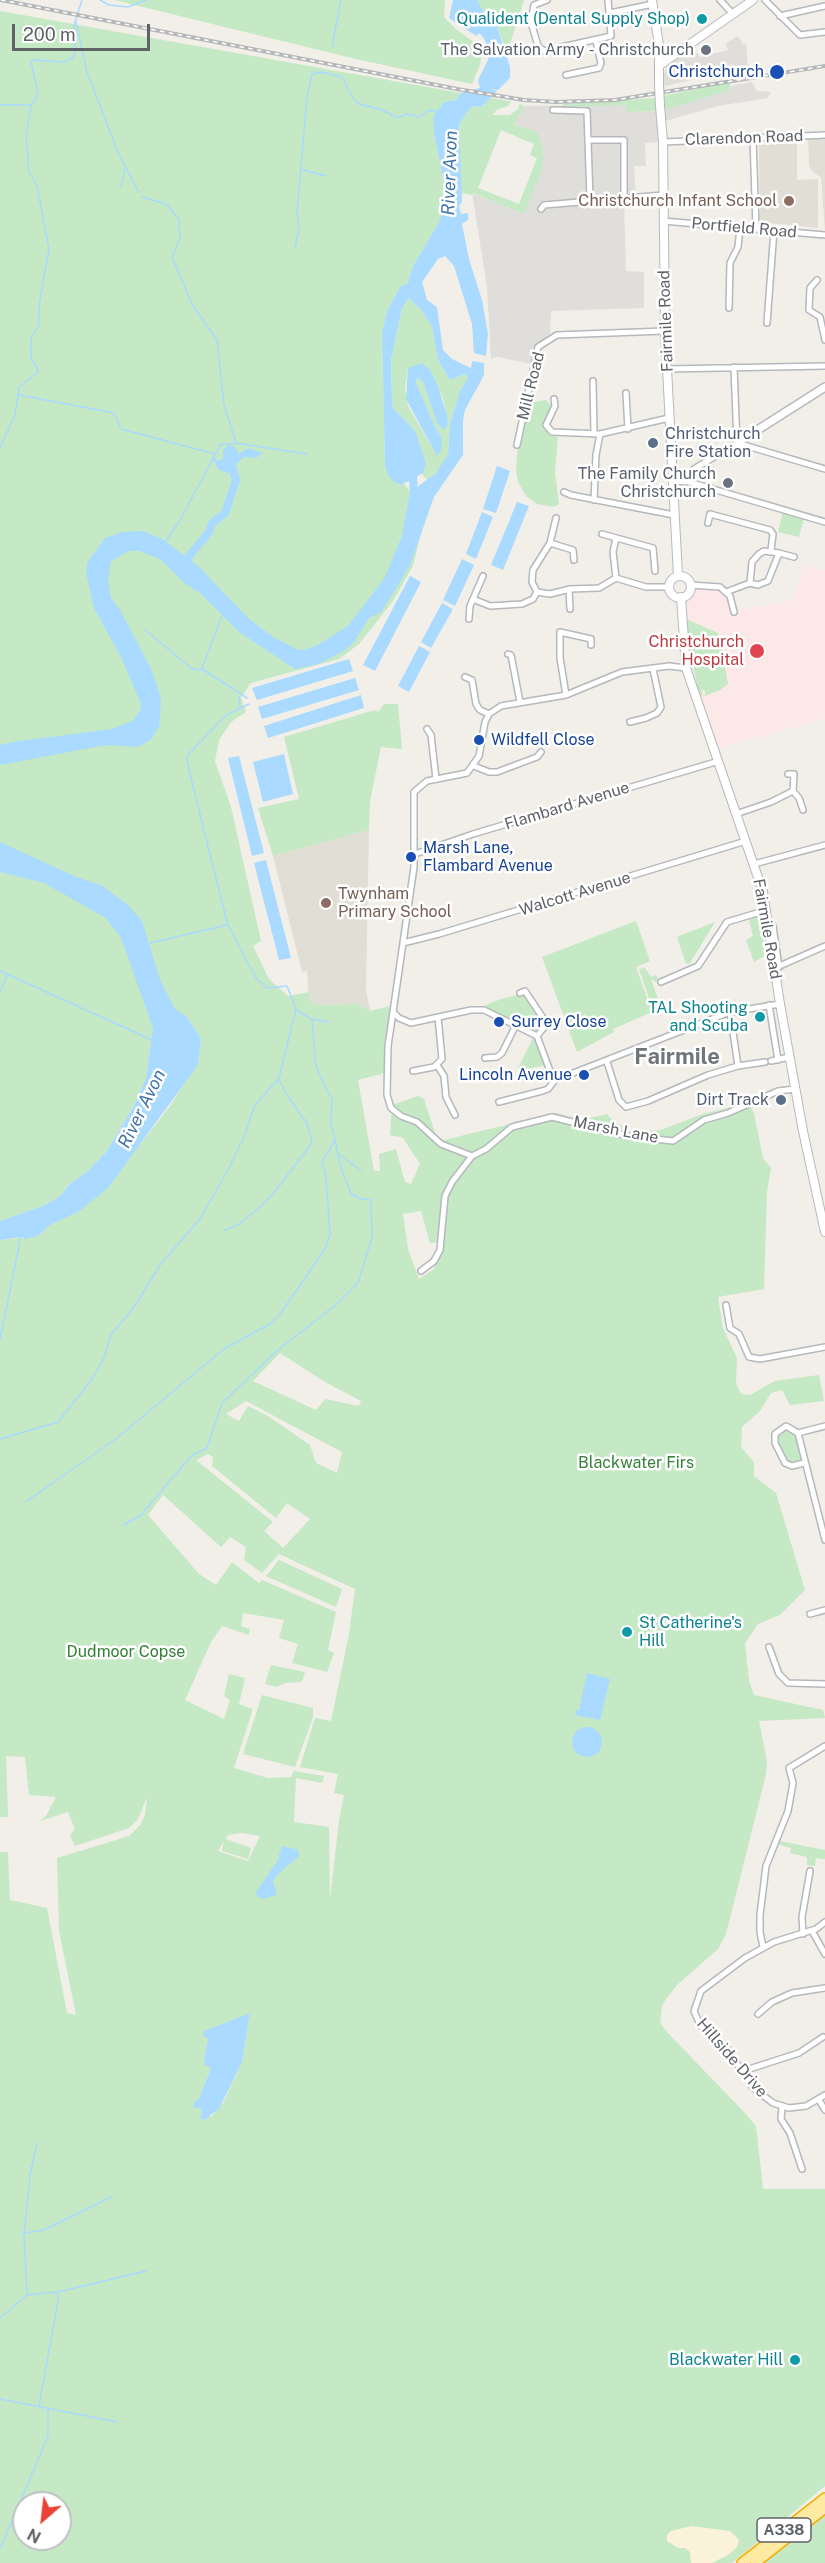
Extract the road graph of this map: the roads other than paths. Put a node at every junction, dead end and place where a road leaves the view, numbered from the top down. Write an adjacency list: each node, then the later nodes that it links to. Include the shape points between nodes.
1 (547, 0): 13 (street, via 537,2 532,10 532,32 541,50)
2 (608, 0): 9 (street)
3 (720, 0): 10 (street)
4 (753, 0): 10 (main road)
5 (765, 0): 11 (street)
6 (822, 0): 8 (street)
7 (653, 2): 9 (street); 14 (main road, Fairmile Road)
8 (825, 5): 11 (street)
9 (610, 13): 13 (street, via 611,36)
10 (733, 14): 14 (main road)
11 (780, 16): 12 (street, via 800,34)
12 (825, 32)
13 (596, 41): 15 (street, via 601,63 598,68)
14 (660, 65): 20 (main road, Fairmile Road, bridge)
15 (566, 75)
16 (553, 110): 19 (street, via 587,111)
17 (825, 135): 18 (street, Clarendon Road)
18 (753, 138): 20 (street, Clarendon Road); 27 (street)
19 (588, 140): 22 (street, via 624,140); 23 (street)
20 (663, 142): 21 (main road, Fairmile Road)
21 (663, 195): 22 (street); 25 (main road, Fairmile Road)
22 (624, 197): 23 (street)
23 (590, 200): 24 (street, via 544,205)
24 (541, 209)
25 (663, 220): 26 (street, Portfield Road); 33 (main road, Fairmile Road)
26 (740, 228): 27 (street, Portfield Road); 31 (street, via 738,248 730,263)
27 (756, 228): 28 (street, Portfield Road)
28 (774, 230): 29 (street, Portfield Road); 32 (street)
29 (825, 235)
30 (817, 280): 34 (street, via 810,288 809,310 820,317)
31 (729, 308)
32 (767, 322)
33 (664, 331): 37 (main road, Fairmile Road); 46 (street, Mill Road, via 557,335 538,348)
34 (825, 340)
35 (825, 366): 36 (street)
36 (734, 367): 37 (street); 45 (street)
37 (667, 369): 42 (main road, Fairmile Road)
38 (593, 381): 44 (street)
39 (825, 387): 45 (street)
40 (626, 393): 43 (street)
41 (554, 399): 44 (street, via 555,406 546,425 550,431)
42 (669, 418): 43 (street); 48 (main road, Fairmile Road)
43 (628, 429): 44 (street)
44 (597, 434): 51 (street)
45 (737, 442): 47 (street); 49 (street, via 694,469)
46 (517, 445)
47 (825, 469)
48 (673, 481): 49 (street); 54 (main road, Fairmile Road)
49 (689, 482): 56 (street)
50 (564, 492): 51 (street)
51 (594, 500): 54 (street)
52 (702, 512): 53 (street)
53 (711, 514): 57 (street); 61 (street, via 770,530)
54 (674, 515): 67 (main road, Fairmile Road)
55 (556, 518): 60 (street)
56 (825, 522)
57 (708, 523)
58 (602, 534): 59 (street)
59 (616, 538): 65 (street, via 653,548); 68 (street)
60 (550, 543): 64 (street, via 573,550); 73 (street, via 534,570 532,582)
61 (771, 550): 62 (street); 69 (street, via 754,558)
62 (779, 553): 63 (street); 69 (street, via 768,581)
63 (794, 557)
64 (574, 560)
65 (656, 571)
66 (483, 576): 76 (street)
67 (678, 576): 70 (main road, via 687,578); 71 (main road)
68 (616, 578): 71 (street, via 646,587); 72 (street, via 599,588)
69 (750, 583): 74 (street)
70 (691, 585): 74 (street, via 712,585); 75 (main road, via 689,593)
71 (669, 586): 75 (main road, via 672,594)
72 (569, 589): 73 (street, via 550,594); 77 (street)
73 (537, 592): 76 (street, via 522,604 490,606)
74 (726, 592): 78 (street)
75 (681, 597): 82 (main road, Fairmile Road)
76 (473, 599): 79 (street)
77 (570, 609)
78 (734, 612)
79 (470, 619)
80 (598, 635): 85 (street, via 591,642 560,631)
81 (508, 654): 86 (street)
82 (686, 668): 83 (street); 91 (main road, Fairmile Road)
83 (653, 669): 85 (street, via 622,672); 88 (street, via 662,707 657,713)
84 (465, 677): 87 (street, via 472,680 476,704)
85 (566, 694): 86 (street)
86 (520, 702): 87 (street, via 501,706)
87 (489, 714): 92 (street)
88 (630, 722)
89 (427, 729): 94 (street)
90 (541, 752): 92 (street, via 497,772)
91 (719, 761): 97 (main road, Fairmile Road); 100 (street, Flambard Avenue)
92 (474, 766): 94 (street, via 459,776)
93 (794, 773): 95 (street)
94 (436, 779): 100 (street, via 422,783 414,792)
95 (793, 791): 96 (street); 97 (street)
96 (803, 810)
97 (736, 814): 98 (main road, Fairmile Road)
98 (746, 841): 101 (main road, Fairmile Road); 103 (street, Walcott Avenue)
99 (825, 845): 101 (street)
100 (415, 854): 103 (street)
101 (754, 864): 102 (main road, Fairmile Road)
102 (766, 910): 105 (main road, Fairmile Road); 106 (street, via 727,922 698,966)
103 (403, 943): 110 (street)
104 (825, 946): 105 (street)
105 (777, 967): 108 (main road, Fairmile Road)
106 (661, 982)
107 (520, 993): 114 (street, via 525,991)
108 (780, 1004): 109 (street); 117 (main road, Fairmile Road)
109 (770, 1005): 111 (street); 119 (street)
110 (393, 1012): 112 (street, via 411,1023); 128 (street, via 387,1095 391,1108 417,1122 441,1144)
111 (729, 1012): 120 (street); 122 (street)
112 (438, 1017): 115 (street, via 481,1010); 121 (street, via 443,1056)
113 (554, 1022): 114 (street)
114 (547, 1024): 116 (street)
115 (516, 1025): 116 (street); 118 (street, via 502,1053)
116 (537, 1036): 124 (street, via 548,1068)
117 (789, 1057): 119 (street); 125 (main road, Fairmile Road)
118 (485, 1058)
119 (778, 1060): 122 (street)
120 (607, 1062): 122 (street, via 626,1107); 124 (street, via 569,1076)
121 (437, 1065): 123 (street); 127 (street)
122 (738, 1066)
123 (413, 1071)
124 (558, 1076): 126 (street, via 548,1089)
125 (795, 1089): 128 (street, Marsh Lane, via 778,1091 704,1120 673,1141 628,1136 552,1117 512,1127); 129 (main road, Fairmile Road)
126 (499, 1102)
127 (455, 1115)
128 (472, 1156): 130 (street, Marsh Lane, via 445,1196 440,1250 434,1261)
129 (825, 1232)
130 (421, 1270)
131 (726, 1305): 132 (street, via 730,1328 739,1334 749,1357 760,1359)
132 (825, 1347)
133 (825, 1426): 134 (street)
134 (798, 1433): 135 (street); 135 (street, via 786,1426 775,1434 775,1443 785,1463)
135 (804, 1463): 136 (street)
136 (825, 1540)
137 (825, 1610): 138 (street)
138 (810, 1614)
139 (770, 1647): 140 (street, via 779,1674 788,1683)
140 (825, 1684): 141 (street)
141 (825, 1689)
142 (825, 1746): 147 (street, via 789,1768 793,1783 788,1811 766,1866 760,1932)
143 (810, 1871): 146 (street)
144 (825, 1922): 145 (street, Hillside Drive)
145 (812, 1931): 146 (street, Hillside Drive); 148 (street)
146 (803, 1934): 147 (street, Hillside Drive)
147 (763, 1947): 152 (street, Hillside Drive, via 701,1991 695,2005 700,2025 727,2048)
148 (825, 1954)
149 (825, 1988): 150 (street, via 792,1993)
150 (758, 2013)
151 (823, 2037): 152 (street, via 799,2053)
152 (743, 2071): 155 (street, Hillside Drive, via 757,2092)
153 (825, 2095): 154 (street, Hillside Drive)
154 (819, 2100): 155 (street, Hillside Drive, via 801,2107); 156 (street)
155 (782, 2106): 157 (street, via 782,2119)
156 (825, 2110)
157 (802, 2169)
158 (825, 2498): 160 (highway, A338)
159 (825, 2508): 161 (highway, A338)
160 (742, 2563)
161 (755, 2563)

